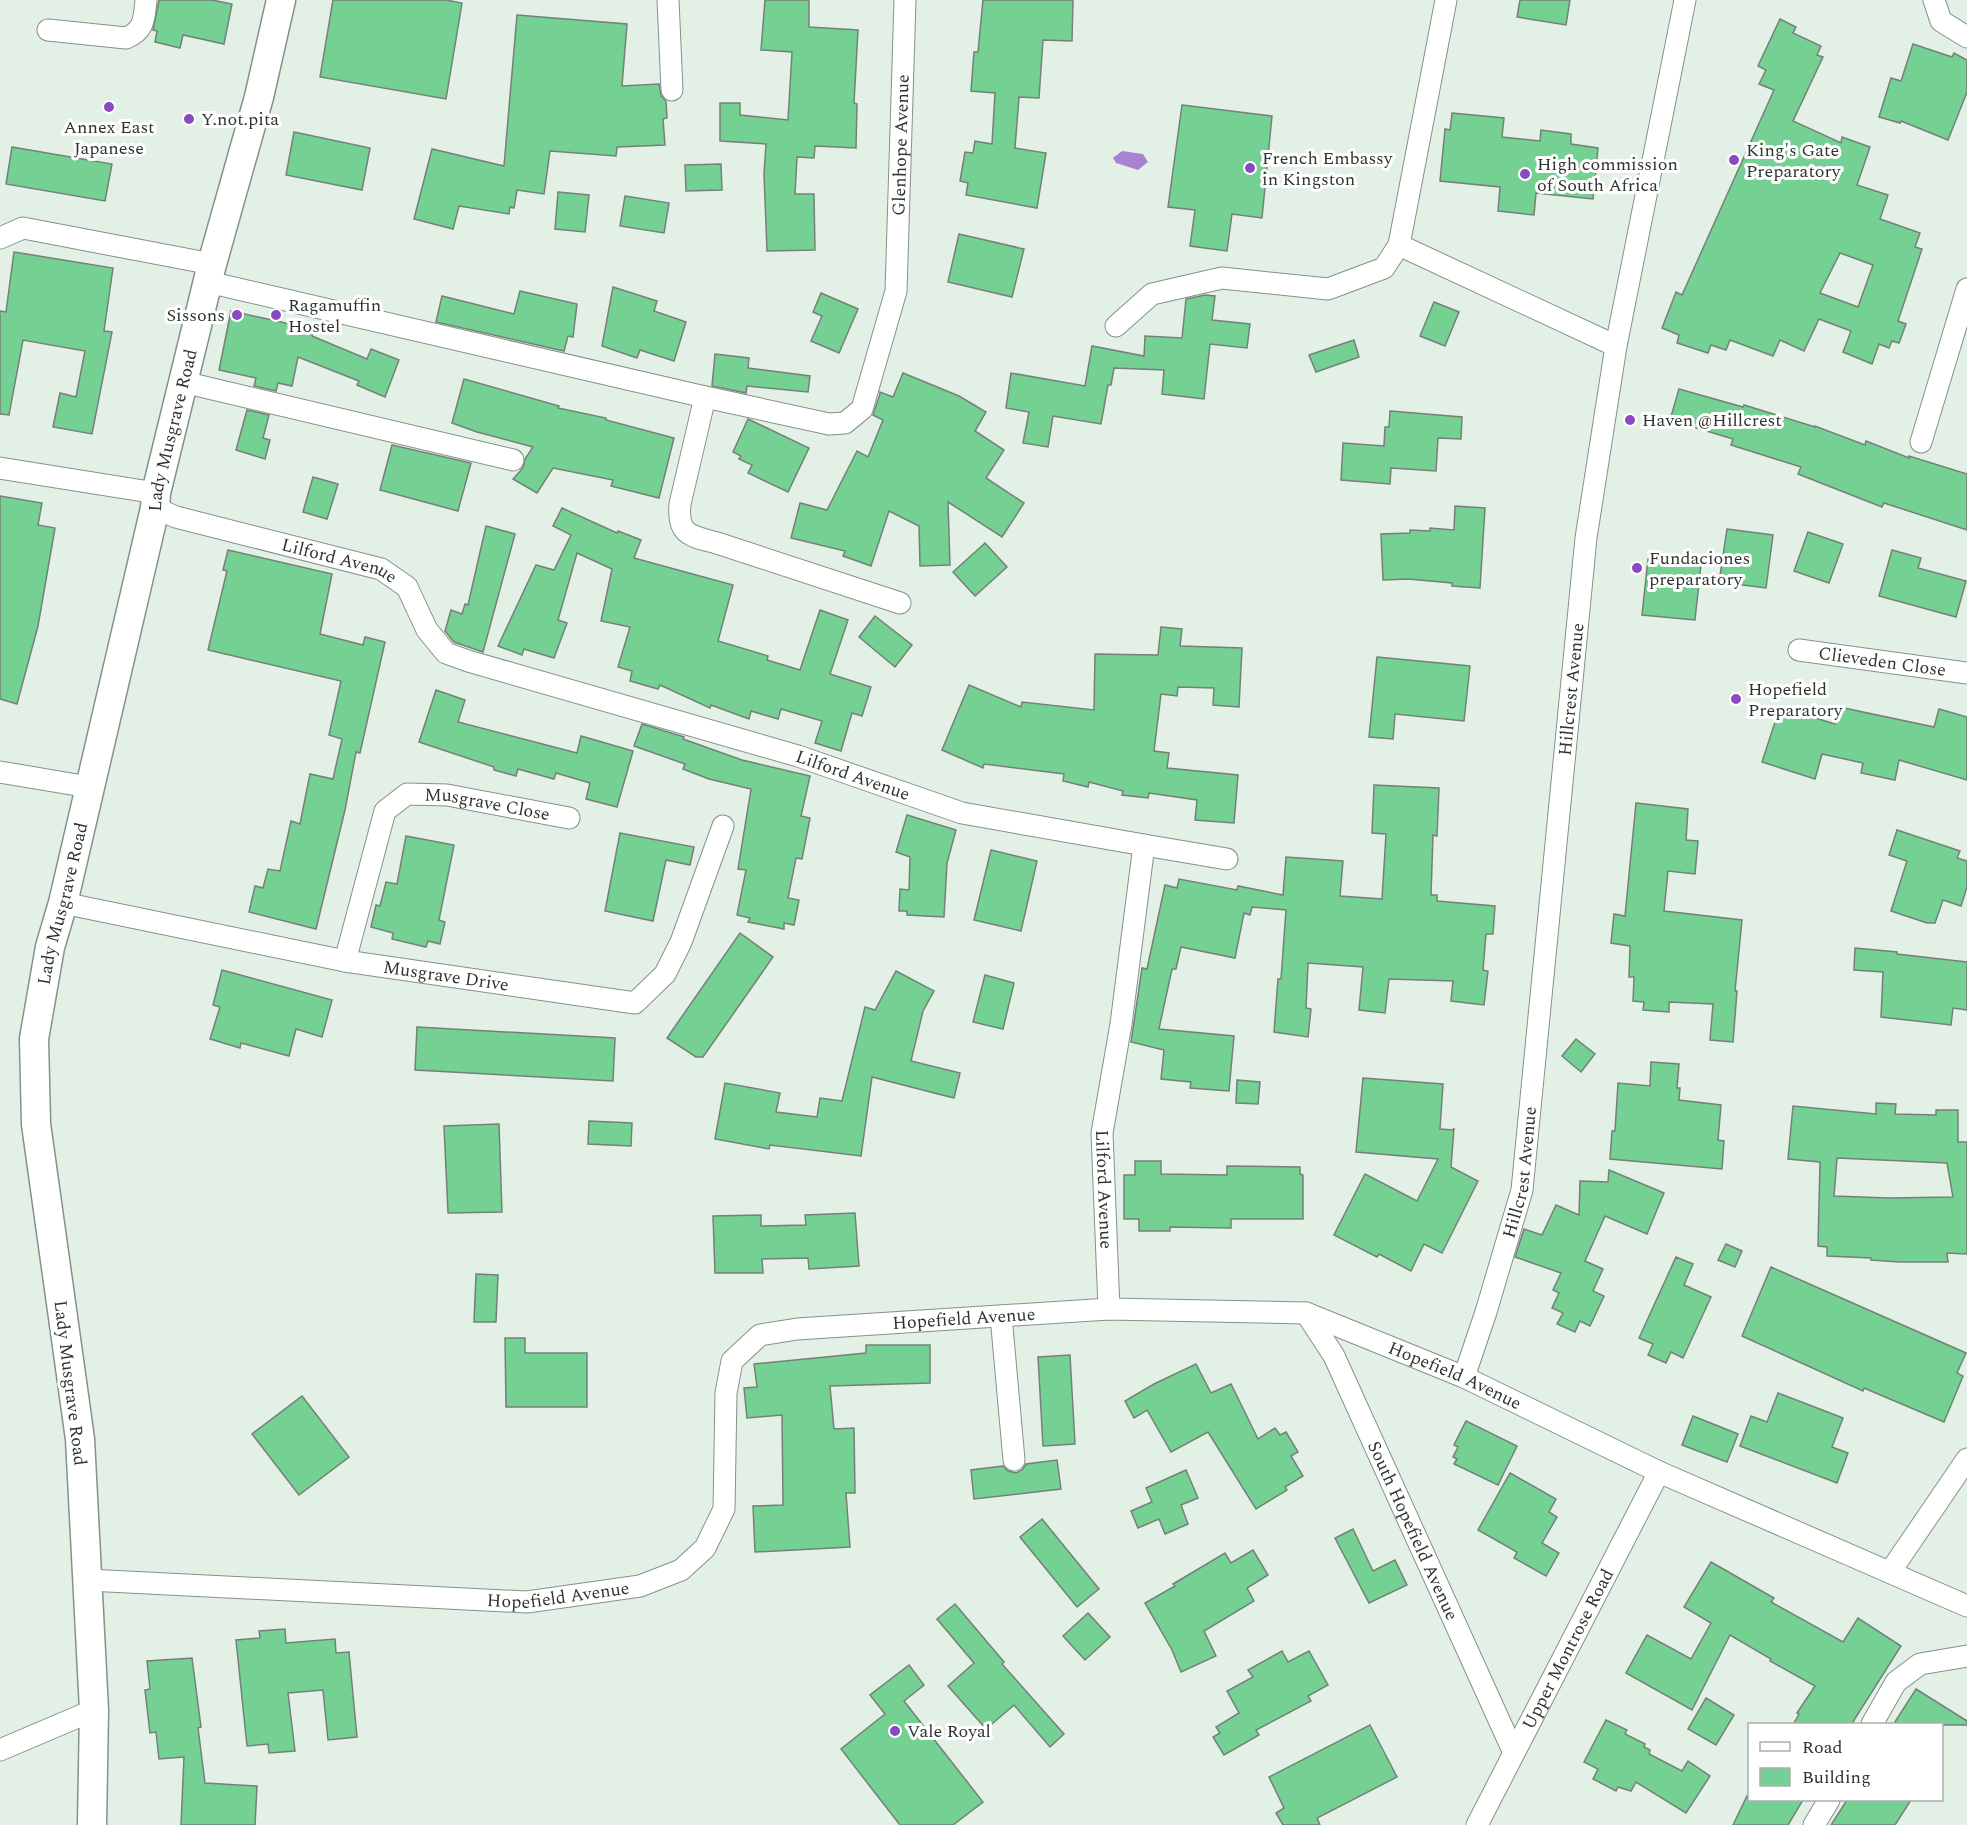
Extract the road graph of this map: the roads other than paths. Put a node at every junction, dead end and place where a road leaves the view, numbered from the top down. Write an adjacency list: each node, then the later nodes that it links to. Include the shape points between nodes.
1 (146, 0): 8 (street, via 141,26 126,38)
2 (282, 0): 13 (main road, Lady Musgrave Road)
3 (668, 0): 10 (street)
4 (904, 0): 18 (street, Glenhope Avenue, via 896,291 862,409 846,423 830,424)
5 (1446, 0): 12 (street)
6 (1685, 0): 16 (street, Hillcrest Avenue)
7 (1934, 0): 9 (street, via 1941,21)
8 (48, 30)
9 (1967, 37)
10 (672, 90)
11 (0, 238): 13 (street, via 23,228)
12 (1399, 245): 15 (street, via 1384,268 1328,289 1222,278 1152,294); 16 (street)
13 (210, 273): 17 (main road, Lady Musgrave Road); 18 (street)
14 (1967, 289): 19 (street)
15 (1116, 326)
16 (1616, 346): 37 (street, Hillcrest Avenue, via 1586,538 1522,1190)
17 (183, 382): 20 (street); 22 (main road, Lady Musgrave Road)
18 (705, 397): 23 (street, via 678,517 686,532)
19 (1921, 442)
20 (513, 460)
21 (0, 468): 22 (street, Lilford Avenue)
22 (155, 501): 27 (main road, Lady Musgrave Road); 30 (street, Lilford Avenue, via 176,518 381,570 407,587 427,630 446,653 468,661 798,756 962,813)
23 (900, 603)
24 (1799, 650): 25 (street, Clieveden Close)
25 (1967, 673)
26 (0, 772): 27 (street)
27 (88, 787): 32 (main road, Lady Musgrave Road)
28 (569, 818): 33 (street, Musgrave Close, via 447,795 407,794 385,811)
29 (723, 826): 33 (street, Musgrave Drive, via 681,942 665,974 635,1003)
30 (1144, 845): 31 (street); 34 (street, Lilford Avenue, via 1121,1024 1102,1133)
31 (1227, 859)
32 (63, 903): 33 (street, Musgrave Drive); 42 (main road, Lady Musgrave Road, via 50,947 34,1039 36,1125 80,1439)
33 (345, 961)
34 (1109, 1309): 35 (street, Hopefield Avenue); 36 (street, Hopefield Avenue)
35 (1306, 1313): 37 (street, Hopefield Avenue); 48 (street, South Hopefield Avenue, via 1334,1356)
36 (1001, 1316): 39 (street); 42 (street, Hopefield Avenue, via 759,1335 732,1361 726,1393 724,1509 705,1548 689,1563 640,1586 527,1602)
37 (1464, 1377): 40 (street, Hopefield Avenue)
38 (1967, 1459): 41 (street)
39 (1014, 1460)
40 (1659, 1472): 41 (street, Hopefield Avenue); 48 (street, Upper Montrose Road)
41 (1890, 1572): 43 (street, Hopefield Avenue)
42 (88, 1580): 45 (main road, Lady Musgrave Road)
43 (1967, 1606)
44 (1967, 1656): 46 (street, via 1920,1664 1896,1682)
45 (94, 1710): 47 (street); 50 (main road, Lady Musgrave Road)
46 (1873, 1723)
47 (0, 1750)
48 (1514, 1753): 51 (street, Upper Montrose Road)
49 (1828, 1801): 52 (street)
50 (92, 1825)
51 (1477, 1825)
52 (1814, 1825)

